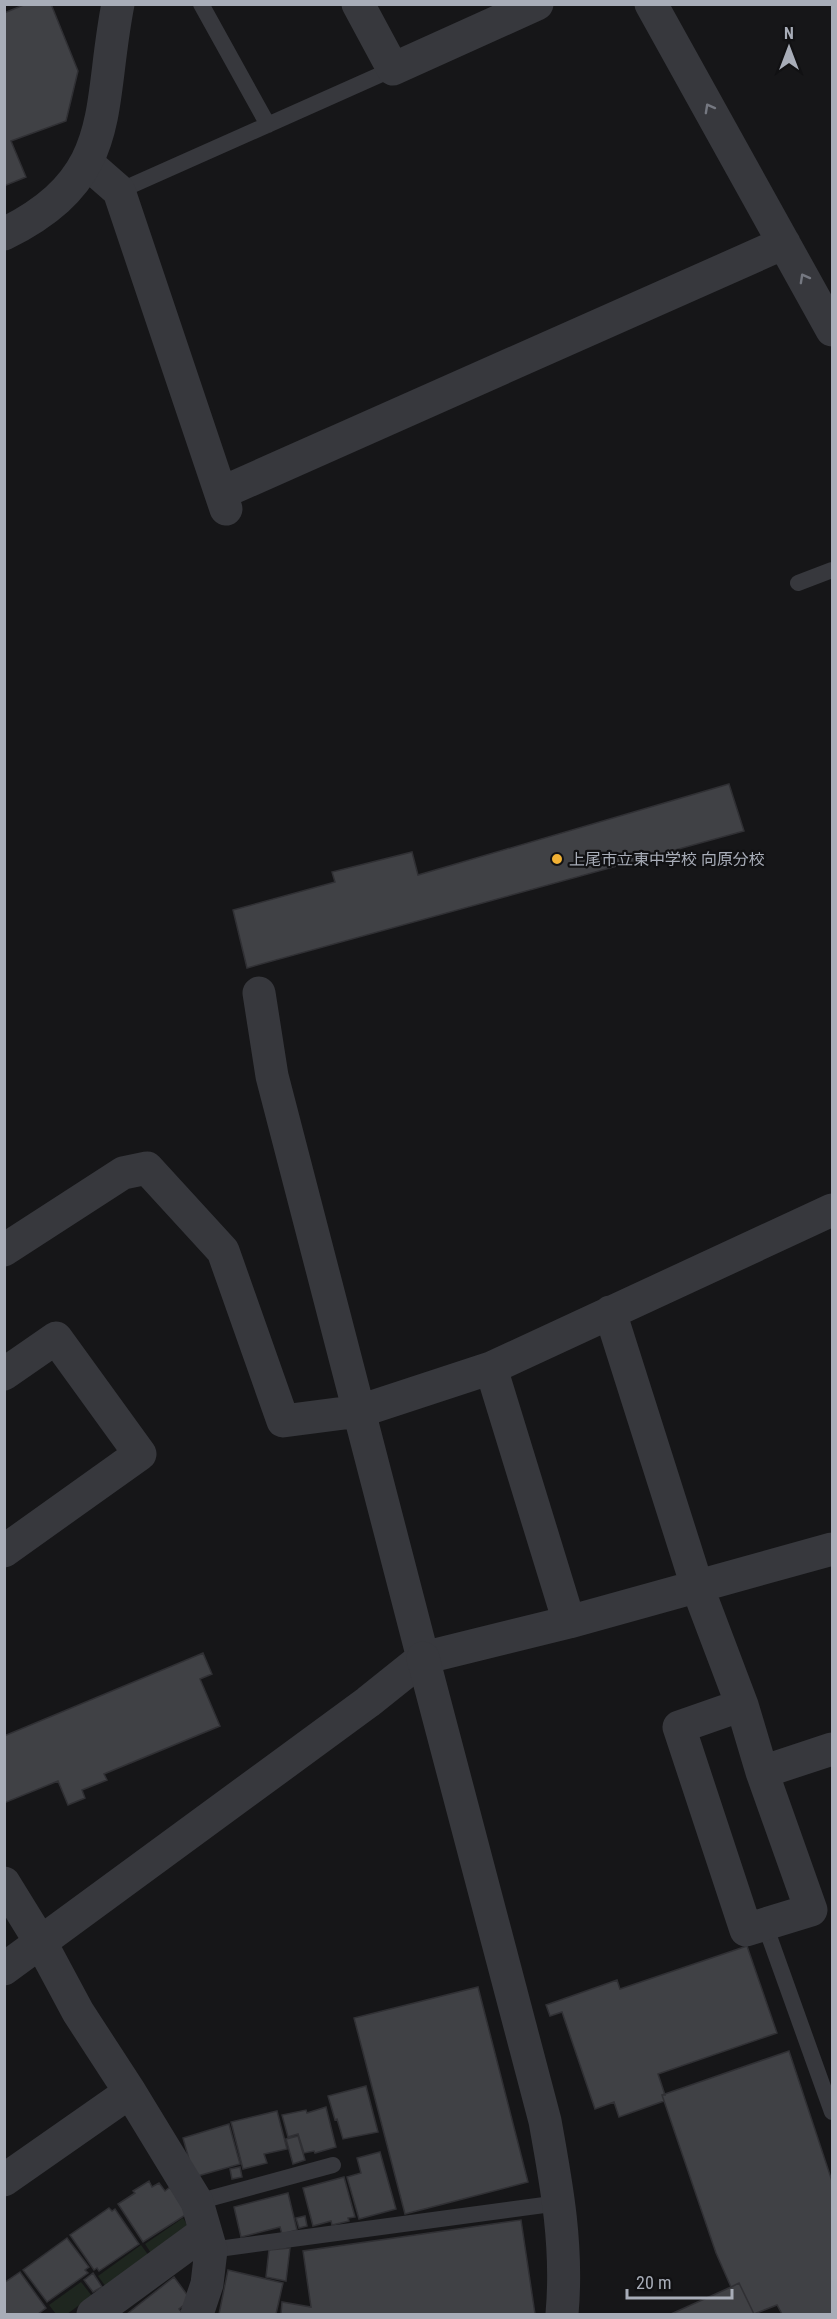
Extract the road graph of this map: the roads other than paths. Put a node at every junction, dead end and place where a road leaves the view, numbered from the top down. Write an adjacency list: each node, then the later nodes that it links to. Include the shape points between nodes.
1 (118, 4): 8 (street, via 103,115)
2 (201, 4): 7 (lane)
3 (358, 4): 6 (street)
4 (537, 4): 6 (street)
5 (651, 4): 11 (street, one-way to 5)
6 (393, 69): 7 (lane)
7 (268, 125): 9 (lane)
8 (87, 163): 9 (street); 10 (street, via 55,201)
9 (119, 191): 11 (street, via 224,501)
10 (4, 234)
11 (784, 243): 12 (street, one-way to 11)
12 (832, 330)
13 (832, 570): 14 (lane)
14 (798, 583)
15 (259, 993): 21 (street, via 272,1076)
16 (832, 1210): 18 (street)
17 (4, 1250): 21 (street, via 123,1173 147,1168 223,1251 283,1421)
18 (610, 1312): 19 (street); 24 (street)
19 (491, 1368): 21 (street); 25 (street)
20 (4, 1374): 23 (street, via 56,1338 140,1454)
21 (360, 1411): 26 (street)
22 (832, 1549): 24 (street)
23 (4, 1551)
24 (697, 1586): 25 (street); 27 (street)
25 (569, 1622): 26 (street)
26 (423, 1658): 32 (street); 38 (street, via 545,2121)
27 (742, 1705): 29 (street); 31 (street, via 679,1727 746,1930)
28 (832, 1749): 29 (street)
29 (762, 1772): 31 (street, via 811,1910)
30 (4, 1882): 32 (street)
31 (765, 1924): 35 (lane)
32 (41, 1943): 33 (street); 34 (street, via 78,2012)
33 (4, 1969)
34 (130, 2092): 37 (street); 39 (street)
35 (832, 2112)
36 (333, 2165): 39 (lane)
37 (4, 2180)
38 (559, 2203): 39 (lane); 42 (street, via 565,2277)
39 (204, 2228): 40 (street); 41 (street, via 207,2284)
40 (93, 2314)
41 (197, 2314)
42 (562, 2314)

